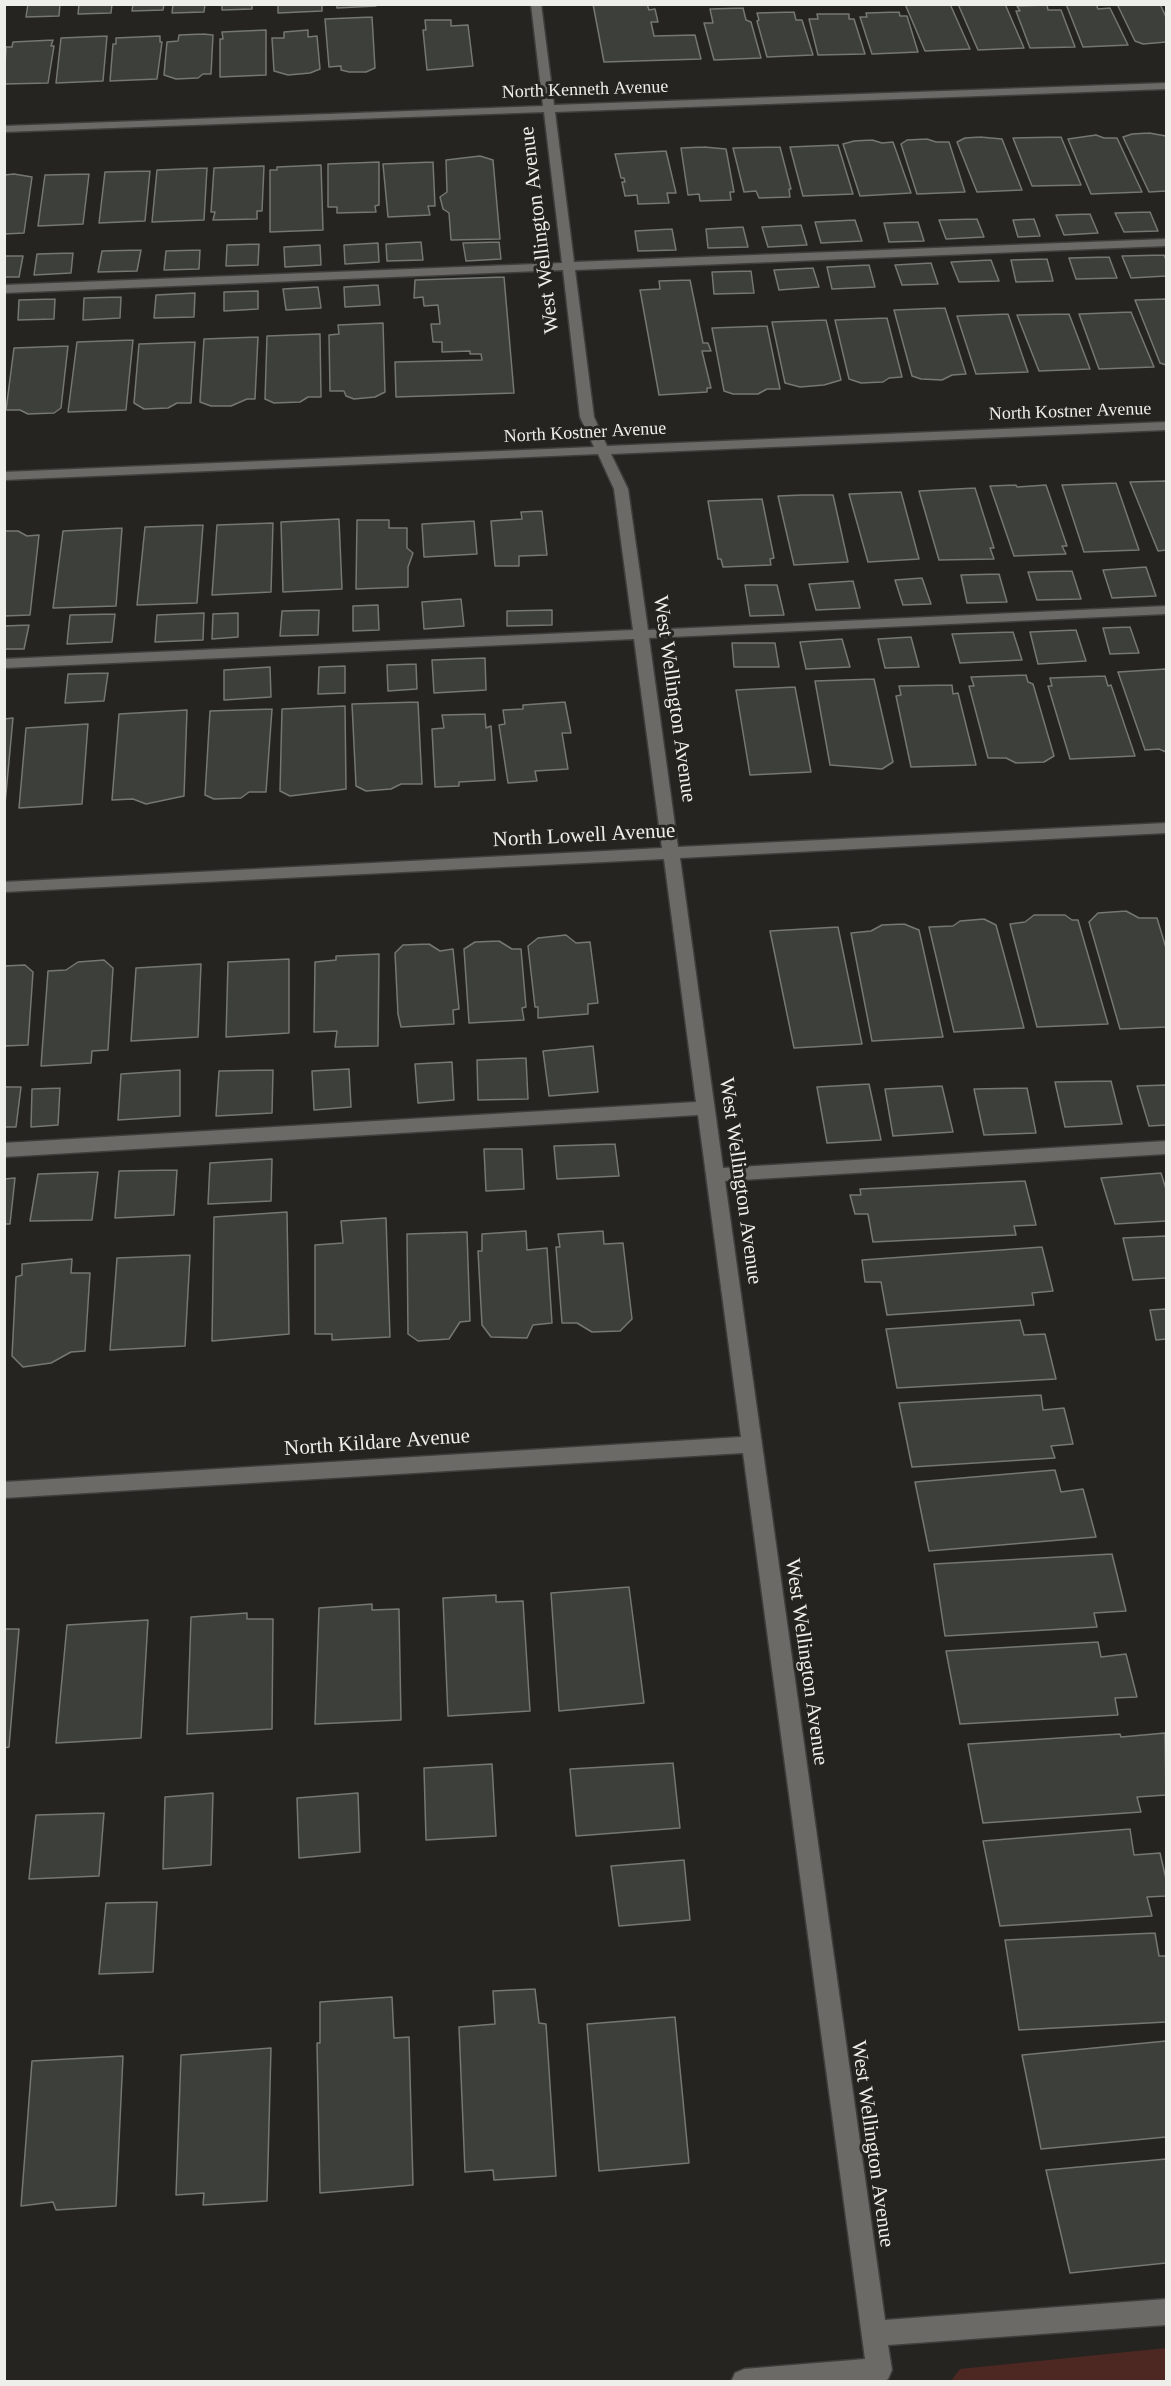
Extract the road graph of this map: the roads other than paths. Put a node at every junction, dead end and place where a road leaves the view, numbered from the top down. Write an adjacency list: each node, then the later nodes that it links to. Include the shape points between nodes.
1 (536, 4): 3 (street, West Wellington Avenue)
2 (1167, 86): 3 (street, North Kenneth Avenue)
3 (549, 109): 4 (street, North Kenneth Avenue); 6 (street, West Wellington Avenue)
4 (4, 129)
5 (1167, 242): 6 (street)
6 (569, 266): 7 (street); 9 (street, West Wellington Avenue, via 587,417)
7 (4, 289)
8 (1167, 426): 9 (street, North Kostner Avenue)
9 (603, 450): 10 (street, North Kostner Avenue); 12 (street, West Wellington Avenue, via 621,489)
10 (4, 476)
11 (1167, 610): 12 (street)
12 (641, 634): 13 (street); 15 (street, West Wellington Avenue)
13 (4, 664)
14 (1167, 828): 15 (street, North Lowell Avenue)
15 (670, 853): 16 (street, North Lowell Avenue); 17 (street, West Wellington Avenue)
16 (4, 887)
17 (705, 1108): 19 (street); 20 (street, West Wellington Avenue)
18 (1167, 1147): 20 (street)
19 (4, 1150)
20 (715, 1175): 21 (street, West Wellington Avenue)
21 (752, 1444): 22 (street, North Kildare Avenue); 24 (street, West Wellington Avenue)
22 (4, 1490)
23 (1167, 2312): 24 (street)
24 (874, 2333): 25 (street, West Wellington Avenue, via 879,2370)
25 (744, 2382)

